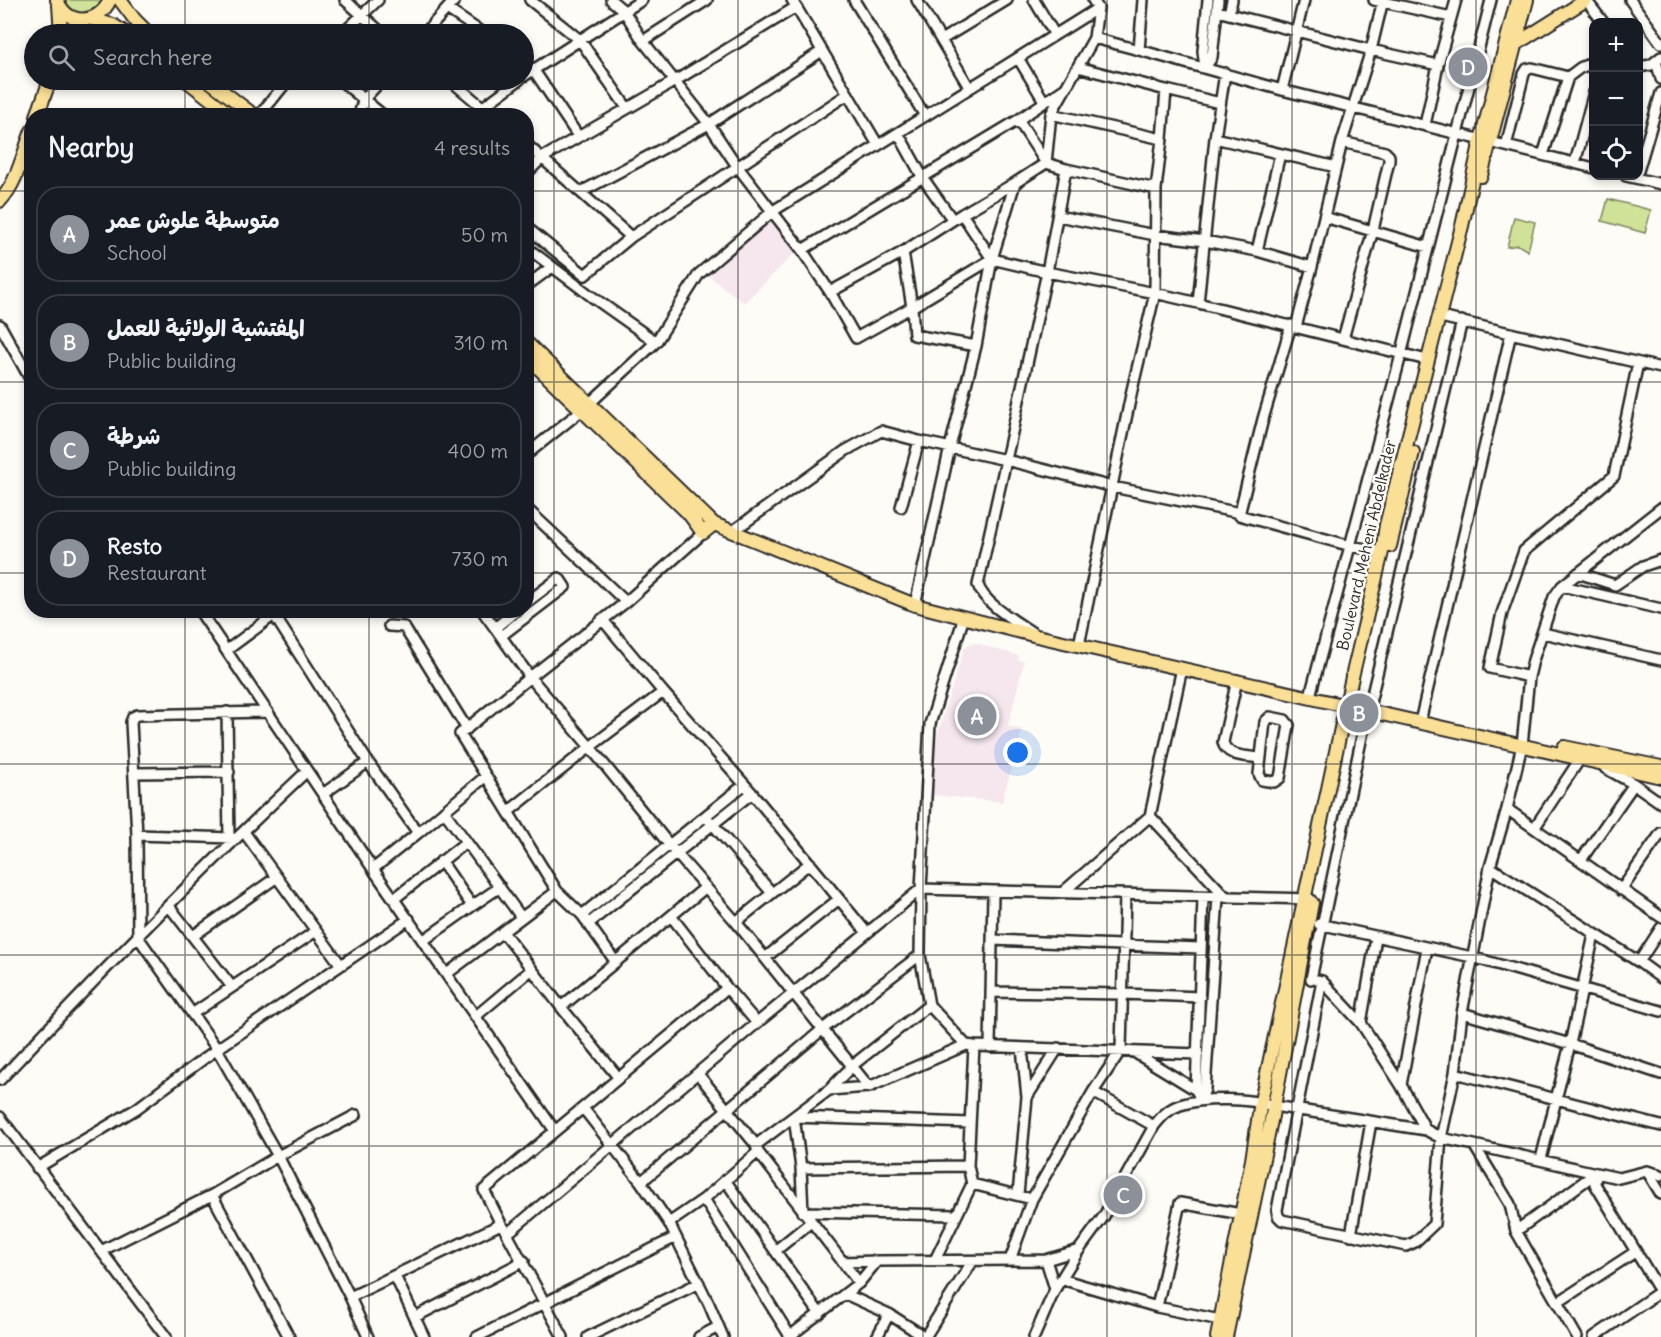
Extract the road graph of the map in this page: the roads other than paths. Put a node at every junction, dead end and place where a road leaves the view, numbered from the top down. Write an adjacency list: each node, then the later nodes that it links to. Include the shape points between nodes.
1 (110, 0): 36 (main road, via 106,9)
2 (120, 0): 40 (main road)
3 (345, 0): 33 (street)
4 (378, 0): 33 (street)
5 (455, 0): 29 (street)
6 (530, 0): 48 (street)
7 (611, 0): 30 (street)
8 (642, 0): 30 (street)
9 (707, 0): 50 (street)
10 (854, 0): 97 (street)
11 (916, 0): 49 (street)
12 (1007, 0): 49 (street)
13 (1034, 0): 46 (street)
14 (1143, 0): 53 (street)
15 (1208, 0): 63 (street)
16 (1218, 0): 31 (street)
17 (1232, 0): 32 (street)
18 (1304, 0): 45 (street)
19 (1456, 0): 34 (street)
20 (1491, 0): 102 (street)
21 (1517, 0): 52 (main road, Boulevard Meheni Abdelkader)
22 (1527, 0): 52 (main road, Boulevard Meheni Abdelkader)
23 (1586, 0): 35 (street); 52 (main road)
24 (1630, 0): 51 (street)
25 (1380, 1): 34 (street); 54 (street)
26 (58, 3): 36 (main road, via 70,16); 37 (main road)
27 (794, 4): 55 (street); 68 (street)
28 (1095, 4): 46 (street); 47 (street)
29 (447, 9): 43 (street); 44 (street)
30 (624, 11): 48 (street); 50 (street)
31 (1217, 11): 32 (street); 63 (street, via 1212,57)
32 (1229, 14): 45 (street)
33 (363, 16): 41 (street); 42 (street)
34 (1451, 17): 59 (street)
35 (1600, 18)
36 (88, 19): 38 (main road); 39 (main road)
37 (60, 24)
38 (82, 24)
39 (109, 24)
40 (139, 24)
41 (354, 24)
42 (372, 24)
43 (433, 24)
44 (469, 24)
45 (1296, 32): 54 (street); 80 (street)
46 (1055, 35): 56 (street)
47 (1094, 38): 53 (street); 60 (street)
48 (580, 40): 62 (street); 94 (street)
49 (941, 40): 69 (street)
50 (642, 41): 68 (street)
51 (1661, 43)
52 (1510, 48): 106 (main road, Boulevard Meheni Abdelkader)
53 (1139, 50): 63 (street)
54 (1371, 50): 59 (street); 87 (street)
55 (822, 51): 81 (street); 99 (street)
56 (1018, 58): 69 (street); 84 (street)
57 (1658, 59): 61 (street); 67 (street)
58 (1589, 64): 66 (street)
59 (1438, 65): 100 (street)
60 (1078, 67): 70 (street); 79 (street)
61 (1643, 67)
62 (534, 68)
63 (1205, 68): 65 (street)
64 (534, 72): 103 (street)
65 (1225, 73): 80 (street); 85 (street)
66 (1568, 77): 109 (street, via 1527,69); 113 (street)
67 (1661, 79)
68 (675, 81): 94 (street); 99 (street)
69 (969, 87): 97 (street)
70 (1067, 87): 84 (street); 96 (street)
71 (46, 90): 88 (main road)
72 (199, 90): 89 (main road)
73 (222, 90): 90 (main road)
74 (279, 90): 91 (street)
75 (352, 90): 82 (street)
76 (372, 90): 82 (street)
77 (462, 90): 86 (street)
78 (506, 90): 86 (street)
79 (1166, 90): 85 (street); 105 (street)
80 (1282, 90): 87 (street)
81 (848, 94): 108 (street); 119 (street)
82 (363, 100): 92 (street); 93 (street)
83 (1660, 100): 114 (street)
84 (1044, 101): 98 (street)
85 (1220, 103): 104 (street)
86 (483, 107)
87 (1353, 107): 100 (street); 107 (street)
88 (40, 108)
89 (222, 108)
90 (246, 108)
91 (264, 108)
92 (361, 108)
93 (374, 108)
94 (627, 108): 103 (street)
95 (1589, 108): 117 (street)
96 (1052, 114): 105 (street); 116 (street)
97 (925, 116): 101 (street)
98 (1018, 120): 116 (street); 124 (street)
99 (709, 124): 119 (street); 128 (street)
100 (1425, 125): 102 (street)
101 (898, 133): 108 (street); 124 (street)
102 (1457, 135): 106 (street); 140 (street)
103 (578, 136): 115 (street)
104 (1215, 138): 112 (street); 139 (street)
105 (1162, 139): 127 (street)
106 (1485, 141): 109 (street); 156 (main road, Boulevard Meheni Abdelkader); 166 (main road, Boulevard Meheni Abdelkader)
107 (1342, 142): 120 (street); 135 (street, via 1389,156)
108 (878, 145): 130 (street)
109 (1506, 146): 113 (street)
110 (534, 151): 115 (street)
111 (24, 152): 129 (main road)
112 (1280, 154): 120 (street); 142 (street)
113 (1543, 155): 117 (street)
114 (1643, 155)
115 (542, 158): 118 (street); 128 (street)
116 (1046, 163): 122 (street); 125 (street)
117 (1575, 163): 121 (street)
118 (534, 166)
119 (737, 166): 130 (street); 138 (street)
120 (1336, 167): 133 (street)
121 (1589, 167)
122 (1066, 169): 127 (street); 132 (street)
123 (1643, 177): 126 (street)
124 (923, 178): 134 (street); 141 (street)
125 (1015, 183): 131 (street); 145 (street)
126 (1661, 184)
127 (1156, 189): 137 (street)
128 (580, 192): 138 (street)
129 (0, 201)
130 (773, 211): 141 (street); 162 (street, via 699,274)
131 (962, 214): 134 (street); 145 (street)
132 (1058, 216): 137 (street); 148 (street)
133 (1324, 217): 135 (street); 147 (street)
134 (952, 219): 143 (street)
135 (1373, 230): 140 (street); 161 (street)
136 (534, 234): 149 (street)
137 (1155, 236): 139 (street); 153 (street)
138 (631, 237): 149 (street)
139 (1205, 241): 142 (street); 154 (street)
140 (1428, 247): 165 (street)
141 (802, 250): 152 (street)
142 (1257, 251): 147 (street)
143 (903, 252): 152 (street); 155 (street)
144 (534, 253): 146 (street)
145 (992, 259): 148 (street); 155 (street); 163 (street)
146 (552, 267): 150 (street); 151 (street)
147 (1312, 267): 159 (street)
148 (1047, 272): 153 (street); 175 (street)
149 (585, 275): 151 (street)
150 (534, 280)
151 (575, 285): 162 (street)
152 (830, 292): 155 (street, via 856,338)
153 (1155, 293): 154 (street); 176 (street)
154 (1198, 303): 159 (street)
155 (912, 307): 163 (street, via 914,335)
156 (1445, 318): 157 (street); 215 (main road, Boulevard Meheni Abdelkader)
157 (1462, 321): 160 (street); 216 (street)
158 (0, 325): 169 (street)
159 (1294, 326): 161 (street); 179 (street, via 1263,419)
160 (1511, 333): 168 (street); 219 (street)
161 (1343, 339): 165 (street)
162 (656, 342): 171 (street)
163 (976, 346): 173 (street)
164 (534, 351): 171 (main road)
165 (1401, 355): 166 (street); 184 (street)
166 (1427, 360): 185 (main road, Boulevard Meheni Abdelkader)
167 (534, 363): 171 (main road)
168 (1638, 363): 170 (street); 211 (street, via 1614,476 1524,551 1502,613 1490,668)
169 (24, 368)
170 (1661, 368)
171 (586, 407): 174 (street); 181 (main road); 183 (main road)
172 (919, 441): 173 (street); 178 (street); 182 (street, via 881,431 845,451)
173 (951, 447): 175 (street); 191 (street)
174 (534, 449)
175 (1006, 460): 176 (street); 205 (street, via 978,585 981,593 1006,615)
176 (1113, 487): 179 (street); 206 (street)
177 (1660, 506): 187 (street)
178 (901, 507)
179 (1240, 513): 184 (street)
180 (534, 516): 190 (street)
181 (714, 524): 182 (main road); 183 (main road)
182 (733, 531): 191 (main road)
183 (703, 532): 190 (street)
184 (1351, 546): 185 (street); 214 (street)
185 (1382, 552): 215 (main road, Boulevard Meheni Abdelkader)
186 (1661, 560): 187 (street, via 1643,566 1616,585)
187 (1578, 573): 188 (street)
188 (1562, 586): 193 (street); 204 (street, via 1554,597)
189 (534, 597): 192 (street, via 558,578 565,587)
190 (626, 602): 201 (street)
191 (915, 604): 194 (main road)
192 (534, 608)
193 (1661, 609)
194 (964, 617): 205 (main road); 260 (street, via 930,724)
195 (205, 618): 207 (street)
196 (270, 618): 207 (street)
197 (276, 618): 225 (street)
198 (488, 618): 203 (street)
199 (510, 618): 203 (street)
200 (519, 618): 203 (street)
201 (602, 619): 210 (street); 213 (street)
202 (389, 626): 220 (street, via 404,627)
203 (498, 632): 210 (street)
204 (1542, 633): 208 (street); 211 (street)
205 (1037, 636): 206 (main road)
206 (1079, 645): 209 (main road)
207 (226, 650): 218 (street)
208 (1661, 660)
209 (1182, 668): 212 (main road); 242 (street)
210 (530, 676): 220 (street); 222 (street)
211 (1529, 677): 221 (street)
212 (1237, 680): 214 (main road); 223 (street, via 1224,748 1230,753)
213 (663, 692): 222 (street); 234 (street)
214 (1310, 696): 215 (main road)
215 (1350, 704): 216 (main road); 271 (main road, Boulevard Meheni Abdelkader)
216 (1369, 707): 219 (main road); 282 (street)
217 (227, 711): 218 (street); 229 (street); 230 (street, via 133,717)
218 (268, 712): 228 (street)
219 (1421, 718): 221 (main road)
220 (467, 729): 231 (street, via 460,734)
221 (1523, 742): 224 (main road); 227 (main road); 238 (street)
222 (590, 747): 240 (street); 250 (street)
223 (1260, 758): 223 (street, via 1266,719 1287,721 1289,729 1278,781 1259,778)
224 (1580, 759): 226 (main road); 244 (street)
225 (368, 762): 236 (street); 245 (street)
226 (1596, 762): 232 (main road); 233 (street)
227 (1661, 767)
228 (307, 771): 236 (street); 248 (street)
229 (229, 772): 230 (street); 248 (street)
230 (134, 773): 247 (street)
231 (486, 776): 239 (street); 240 (street)
232 (1661, 777)
233 (1634, 784): 237 (street); 252 (street)
234 (744, 785): 235 (street); 241 (street)
235 (752, 793): 243 (street); 254 (street)
236 (323, 794): 256 (street)
237 (1661, 803)
238 (1507, 809): 244 (street); 255 (street)
239 (444, 811): 245 (street); 249 (street)
240 (508, 812): 262 (street)
241 (705, 816): 243 (street); 250 (street)
242 (1150, 816): 265 (street); 267 (street)
243 (712, 824): 251 (street); 263 (street)
244 (1535, 827): 252 (street)
245 (417, 833): 256 (street)
246 (1661, 833): 261 (street)
247 (136, 836): 248 (street); 289 (street)
248 (237, 836): 257 (street); 272 (street)
249 (466, 842): 253 (street); 258 (street)
250 (670, 845): 251 (street); 274 (street)
251 (676, 853): 259 (street); 281 (street)
252 (1581, 860): 261 (street)
253 (441, 861): 269 (street); 273 (street)
254 (810, 863): 263 (street); 270 (street)
255 (1490, 867): 287 (street); 297 (street)
256 (373, 868): 269 (street)
257 (277, 877): 284 (street); 288 (street)
258 (500, 887): 273 (street); 276 (street)
259 (706, 887): 275 (street); 279 (street)
260 (921, 889): 264 (street); 286 (street); 296 (street)
261 (1621, 890): 277 (street)
262 (557, 891): 274 (street); 276 (street)
263 (772, 892): 279 (street)
264 (993, 892): 265 (street); 292 (street)
265 (1062, 893): 266 (street)
266 (1125, 895): 268 (street); 293 (street)
267 (1222, 897): 268 (street); 271 (street); 345 (street)
268 (1203, 898): 294 (street)
269 (394, 899): 278 (street)
270 (839, 899): 286 (street); 298 (street)
271 (1308, 899): 280 (main road); 346 (main road, Boulevard Meheni Abdelkader)
272 (169, 906): 288 (street); 289 (street)
273 (472, 906): 291 (street)
274 (582, 915): 281 (street)
275 (671, 916): 299 (street); 308 (street)
276 (521, 917): 285 (street)
277 (1661, 917)
278 (409, 919): 291 (street); 301 (street)
279 (736, 921): 298 (street)
280 (1308, 921): 282 (street); 304 (main road)
281 (588, 924): 299 (street)
282 (1323, 925): 290 (street); 304 (street)
283 (1661, 928): 300 (street)
284 (316, 931): 301 (street); 307 (street)
285 (503, 932): 302 (street); 303 (street)
286 (867, 933): 312 (street)
287 (1594, 935): 300 (street); 309 (street)
288 (193, 936): 307 (street)
289 (138, 937): 318 (street); 337 (street)
290 (1376, 938): 295 (street); 321 (street)
291 (424, 940): 303 (street)
292 (992, 940): 293 (street); 310 (street)
293 (1125, 944): 294 (street); 311 (street)
294 (1200, 948): 313 (street)
295 (1427, 948): 297 (street); 338 (street)
296 (920, 955): 314 (street); 322 (street)
297 (1472, 957): 309 (street); 317 (street)
298 (765, 958): 312 (street)
299 (615, 961): 315 (street)
300 (1639, 962): 305 (street)
301 (340, 964): 326 (street)
302 (531, 970): 315 (street); 319 (street)
303 (448, 974): 319 (street)
304 (1304, 977): 306 (street); 347 (main road)
305 (1661, 978)
306 (1322, 981): 321 (street); 350 (street)
307 (232, 987): 318 (street)
308 (727, 988): 320 (street); 336 (street)
309 (1581, 988): 316 (street); 323 (street)
310 (991, 992): 311 (street); 325 (street)
311 (1123, 994): 313 (street); 329 (street)
312 (793, 995): 320 (street); 322 (street)
313 (1200, 997): 331 (street)
314 (929, 1005): 324 (street); 332 (street)
315 (561, 1007): 336 (street)
316 (1661, 1011)
317 (1462, 1013): 323 (street); 333 (street)
318 (192, 1014): 326 (street)
319 (476, 1016): 359 (street)
320 (757, 1023): 334 (street)
321 (1361, 1023): 338 (street)
322 (823, 1029): 332 (street); 349 (street)
323 (1570, 1044): 335 (street); 344 (street)
324 (970, 1046): 325 (street); 339 (street); 355 (street)
325 (990, 1047): 327 (street)
326 (217, 1048): 364 (street); 367 (street, via 136,1109)
327 (1022, 1048): 328 (street); 343 (street)
328 (1058, 1048): 329 (street); 343 (street)
329 (1121, 1050): 330 (street); 342 (street)
330 (1134, 1053): 331 (street); 341 (street)
331 (1198, 1054): 341 (street)
332 (853, 1065): 339 (street); 340 (street)
333 (1455, 1073): 344 (street); 360 (street)
334 (698, 1074): 349 (street); 362 (street)
335 (1661, 1074)
336 (618, 1077): 348 (street)
337 (0, 1080)
338 (1401, 1085): 358 (street)
339 (869, 1087): 340 (street)
340 (829, 1090): 353 (street)
341 (1196, 1090): 345 (street)
342 (1094, 1092): 356 (street); 379 (street)
343 (1027, 1097): 377 (street)
344 (1556, 1098): 357 (street); 365 (street)
345 (1201, 1100): 346 (street); 356 (street, via 1179,1106)
346 (1261, 1101): 347 (street); 381 (main road, Boulevard Meheni Abdelkader)
347 (1274, 1106): 350 (street); 430 (main road)
348 (583, 1108): 359 (street); 362 (street)
349 (726, 1110): 363 (street); 373 (street)
350 (1298, 1110): 354 (street); 388 (street, via 1278,1216)
351 (356, 1115): 364 (street)
352 (0, 1117): 367 (street)
353 (794, 1117): 355 (street); 363 (street); 368 (street)
354 (1371, 1122): 358 (street); 388 (street)
355 (970, 1123): 366 (street)
356 (1154, 1126): 390 (street, via 1104,1216)
357 (1661, 1126)
358 (1426, 1130): 360 (street)
359 (555, 1131): 385 (street, via 484,1190)
360 (1441, 1137): 361 (street); 388 (street, via 1434,1224 1429,1230 1406,1246)
361 (1474, 1145): 365 (street); 386 (street, via 1510,1204)
362 (613, 1146): 373 (street); 387 (street)
363 (757, 1148): 372 (street); 380 (street)
364 (278, 1156): 376 (street); 408 (street)
365 (1541, 1159): 370 (street)
366 (968, 1166): 368 (street); 374 (street)
367 (37, 1168): 391 (street)
368 (801, 1168): 380 (street)
369 (1647, 1171): 370 (street, via 1619,1178); 371 (street); 375 (street)
370 (1596, 1173): 386 (street); 393 (street, via 1595,1184)
371 (1661, 1175)
372 (725, 1180): 378 (street); 392 (street)
373 (641, 1182): 384 (street)
374 (972, 1184): 377 (street); 382 (street)
375 (1661, 1194)
376 (212, 1195): 391 (street); 418 (street)
377 (1018, 1195): 379 (street)
378 (704, 1199): 384 (street); 426 (street)
379 (1032, 1199): 395 (street)
380 (803, 1212): 382 (street); 383 (street)
381 (1241, 1214): 411 (street, via 1180,1203); 415 (main road, Boulevard Meheni Abdelkader)
382 (956, 1215): 394 (street)
383 (811, 1222): 392 (street); 399 (street)
384 (669, 1223): 389 (street)
385 (501, 1224): 387 (street); 401 (street)
386 (1516, 1231): 410 (street)
387 (508, 1233): 397 (street)
388 (1351, 1235)
389 (676, 1238): 403 (street); 409 (street)
390 (1079, 1250): 396 (street); 402 (street)
391 (101, 1251): 417 (street)
392 (775, 1251): 412 (street)
393 (1635, 1252): 406 (street); 410 (street)
394 (935, 1260): 398 (street); 400 (street)
395 (1010, 1260): 396 (street); 400 (street)
396 (1046, 1260): 405 (street)
397 (524, 1261): 409 (street); 414 (street)
398 (877, 1261): 399 (street); 404 (street)
399 (842, 1262): 404 (street)
400 (972, 1262): 413 (street, via 925,1337)
401 (395, 1276): 408 (street); 414 (street)
402 (1061, 1279): 405 (street); 411 (street)
403 (699, 1283): 416 (street); 423 (street)
404 (859, 1283): 407 (street)
405 (1055, 1289): 428 (street)
406 (1661, 1292): 432 (street)
407 (845, 1294): 412 (street); 413 (street)
408 (351, 1298): 419 (street)
409 (544, 1302): 421 (street); 422 (street)
410 (1557, 1303): 431 (street)
411 (1157, 1307): 415 (street)
412 (820, 1314): 426 (street)
413 (889, 1314): 427 (street)
414 (415, 1317): 420 (street)
415 (1220, 1320): 429 (main road, Boulevard Meheni Abdelkader)
416 (718, 1327): 424 (street); 425 (street)
417 (166, 1337)
418 (289, 1337)
419 (368, 1337)
420 (424, 1337)
421 (477, 1337)
422 (563, 1337)
423 (588, 1337)
424 (699, 1337)
425 (723, 1337)
426 (790, 1337)
427 (877, 1337)
428 (1034, 1337)
429 (1217, 1337)
430 (1226, 1337)
431 (1577, 1337)
432 (1593, 1337)

